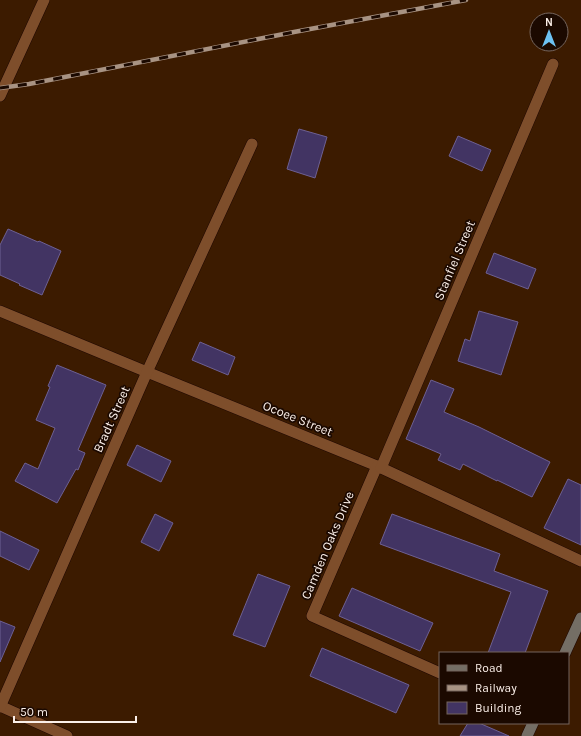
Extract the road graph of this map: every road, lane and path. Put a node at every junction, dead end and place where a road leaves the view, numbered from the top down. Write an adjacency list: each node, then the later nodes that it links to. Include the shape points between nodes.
1 (44, 0): 3 (street)
2 (553, 64): 7 (street, Stanfiel Street)
3 (0, 96)
4 (252, 144): 6 (street, Bradt Street)
5 (0, 311): 6 (street, Ocoee Street)
6 (147, 372): 7 (street, Ocoee Street); 12 (street, Bradt Street)
7 (379, 467): 8 (street, Ocoee Street); 11 (street, Camden Oaks Drive, via 312,616)
8 (581, 561)
9 (581, 618): 10 (main road)
10 (565, 652)
11 (439, 673)
12 (0, 706): 14 (street)
13 (533, 724): 15 (main road)
14 (67, 736)
15 (527, 736)

